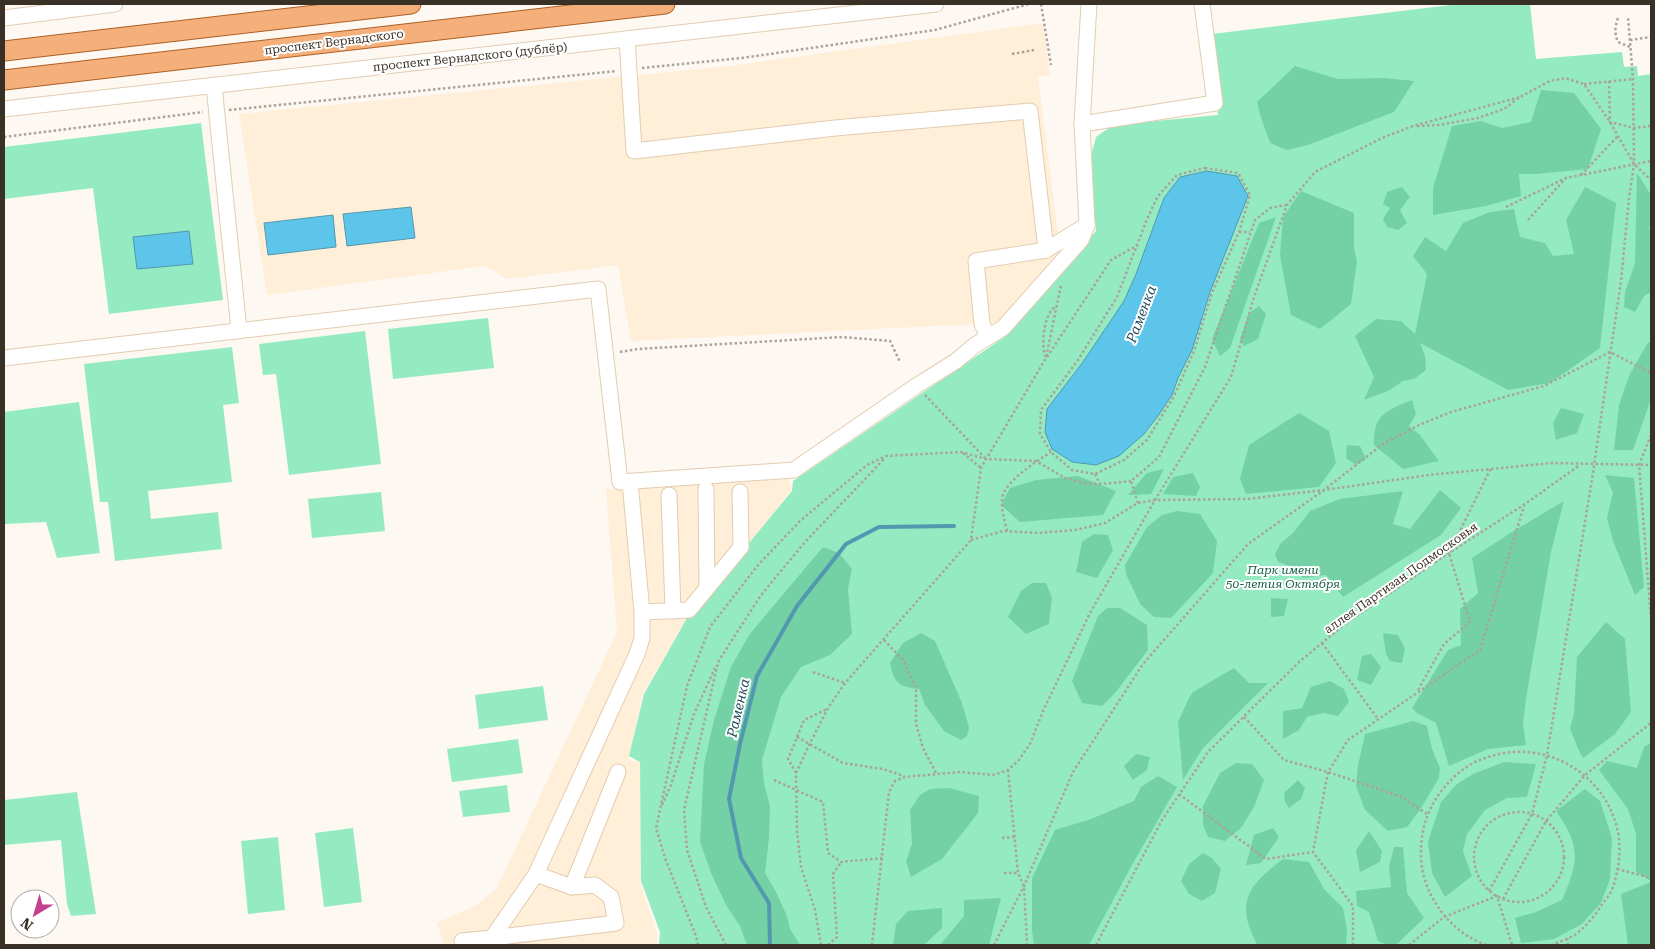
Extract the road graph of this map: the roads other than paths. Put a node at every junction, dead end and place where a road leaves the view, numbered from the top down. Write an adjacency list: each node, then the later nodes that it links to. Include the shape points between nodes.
1 (115, 4): 7 (street)
2 (411, 4): 10 (main road)
3 (665, 4): 11 (main road, проспект Вернадского)
4 (935, 4): 9 (street, проспект Вернадского (дублёр))
5 (1089, 4): 14 (street)
6 (1202, 4): 14 (street, via 1215,103)
7 (42, 8): 8 (street)
8 (4, 18)
9 (627, 39): 12 (street, проспект Вернадского (дублёр)); 16 (street, via 634,151 835,128 1030,111)
10 (4, 50)
11 (4, 80)
12 (214, 86): 13 (street, проспект Вернадского (дублёр)); 17 (street)
13 (4, 109)
14 (1082, 124): 15 (street)
15 (1087, 225): 16 (street); 18 (street, via 1081,240 1066,258 1003,328)
16 (1046, 250): 18 (street, via 976,260 982,324)
17 (240, 330): 19 (street); 20 (street, via 598,289 620,482)
18 (988, 337): 20 (street, via 794,470)
19 (4, 358)
20 (630, 482): 26 (street)
21 (706, 489): 24 (street)
22 (740, 492): 24 (street, via 741,547)
23 (669, 495): 25 (street)
24 (707, 587): 25 (street, via 689,610)
25 (673, 611): 26 (street)
26 (642, 612): 28 (street, via 642,638 637,654)
27 (618, 772): 29 (street)
28 (536, 874): 29 (street); 30 (street)
29 (572, 887): 30 (street, via 595,885 611,897 616,923)
30 (492, 938): 31 (street)
31 (462, 941)

